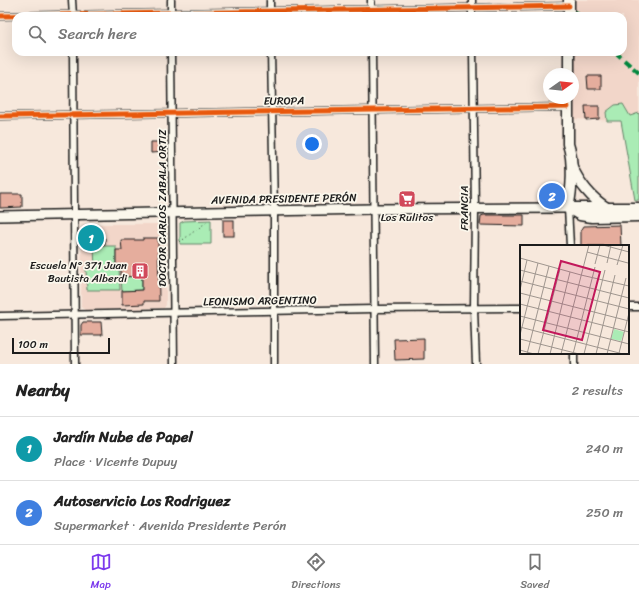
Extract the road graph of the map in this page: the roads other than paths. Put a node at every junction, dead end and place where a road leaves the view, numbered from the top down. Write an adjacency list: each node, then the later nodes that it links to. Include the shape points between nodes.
1 (72, 0): 8 (street)
2 (170, 0): 9 (street)
3 (270, 0): 10 (street)
4 (371, 0): 7 (street)
5 (472, 3): 6 (street); 7 (street)
6 (569, 7)
7 (371, 9): 11 (street)
8 (73, 12)
9 (171, 12)
10 (270, 12)
11 (295, 12)
12 (0, 16): 13 (street)
13 (12, 16)
14 (73, 56): 27 (street)
15 (171, 56): 26 (street, DOCTOR CARLOS ZABALA ORTIZ)
16 (271, 56): 25 (street)
17 (372, 56): 24 (street)
18 (473, 56): 23 (street, FRANCIA)
19 (569, 56): 20 (main road)
20 (569, 68)
21 (543, 104): 23 (street, EUROPA)
22 (568, 104): 29 (main road)
23 (473, 108): 24 (street, EUROPA); 35 (street, FRANCIA)
24 (372, 109): 25 (street, EUROPA); 34 (street)
25 (271, 111): 26 (street, EUROPA); 36 (street)
26 (172, 112): 27 (street, EUROPA); 37 (street, DOCTOR CARLOS ZABALA ORTIZ)
27 (73, 114): 28 (street, EUROPA); 38 (street)
28 (0, 116)
29 (568, 144): 30 (main road); 31 (main road)
30 (571, 165): 31 (main road, via 571,196); 32 (main road, via 578,178)
31 (568, 208): 32 (main road, AVENIDA PRESIDENTE PERÓN); 35 (main road, AVENIDA PRESIDENTE PERÓN); 40 (main road, AVENIDA PRESIDENTE PERÓN, via 580,215 592,217); 41 (street)
32 (607, 208): 33 (main road, AVENIDA PRESIDENTE PERÓN)
33 (639, 208)
34 (373, 209): 35 (main road, AVENIDA PRESIDENTE PERÓN); 36 (main road, AVENIDA PRESIDENTE PERÓN); 43 (street)
35 (475, 209): 44 (street, FRANCIA)
36 (274, 212): 37 (main road, AVENIDA PRESIDENTE PERÓN); 45 (street)
37 (172, 213): 38 (main road, AVENIDA PRESIDENTE PERÓN); 46 (street, DOCTOR CARLOS ZABALA ORTIZ)
38 (74, 215): 39 (main road, AVENIDA PRESIDENTE PERÓN); 47 (street)
39 (0, 216)
40 (639, 216)
41 (570, 245)
42 (520, 308): 44 (street, LEONISMO ARGENTINO)
43 (374, 309): 44 (street, LEONISMO ARGENTINO); 45 (street, LEONISMO ARGENTINO); 52 (street)
44 (474, 309): 53 (street, FRANCIA)
45 (274, 311): 46 (street, LEONISMO ARGENTINO); 51 (street)
46 (173, 313): 47 (street, LEONISMO ARGENTINO); 50 (street, DOCTOR CARLOS ZABALA ORTIZ)
47 (75, 315): 48 (street, LEONISMO ARGENTINO); 49 (street)
48 (0, 316)
49 (75, 364)
50 (174, 364)
51 (274, 364)
52 (375, 364)
53 (476, 364)

